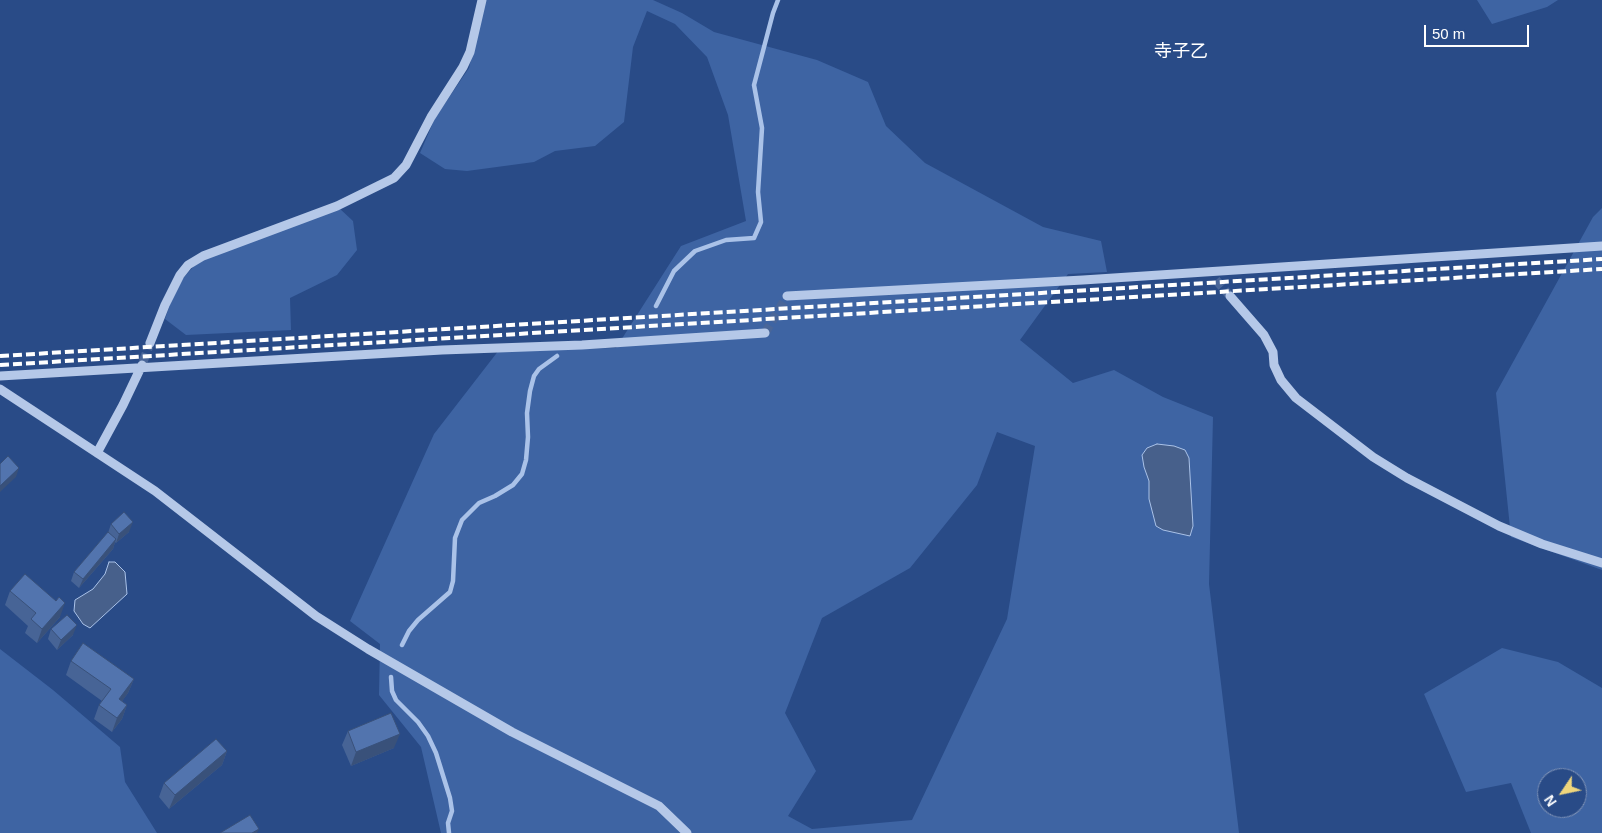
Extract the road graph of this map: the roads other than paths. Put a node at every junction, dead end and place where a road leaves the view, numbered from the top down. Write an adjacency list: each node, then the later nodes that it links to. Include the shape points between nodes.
1 (482, 0): 6 (street, via 467,59 406,165 394,178 337,206 203,256 188,265 165,305)
2 (1602, 246): 3 (street, via 1214,276)
3 (787, 296)
4 (1230, 296): 11 (street, via 1264,335 1281,380 1296,398 1373,457 1499,526)
5 (765, 333): 7 (street, via 582,345)
6 (150, 343)
7 (142, 365): 8 (street); 10 (street)
8 (0, 376)
9 (0, 389): 10 (street)
10 (97, 453): 12 (street, via 155,491 324,620 368,649 512,732 659,806)
11 (1602, 563)
12 (687, 833)

